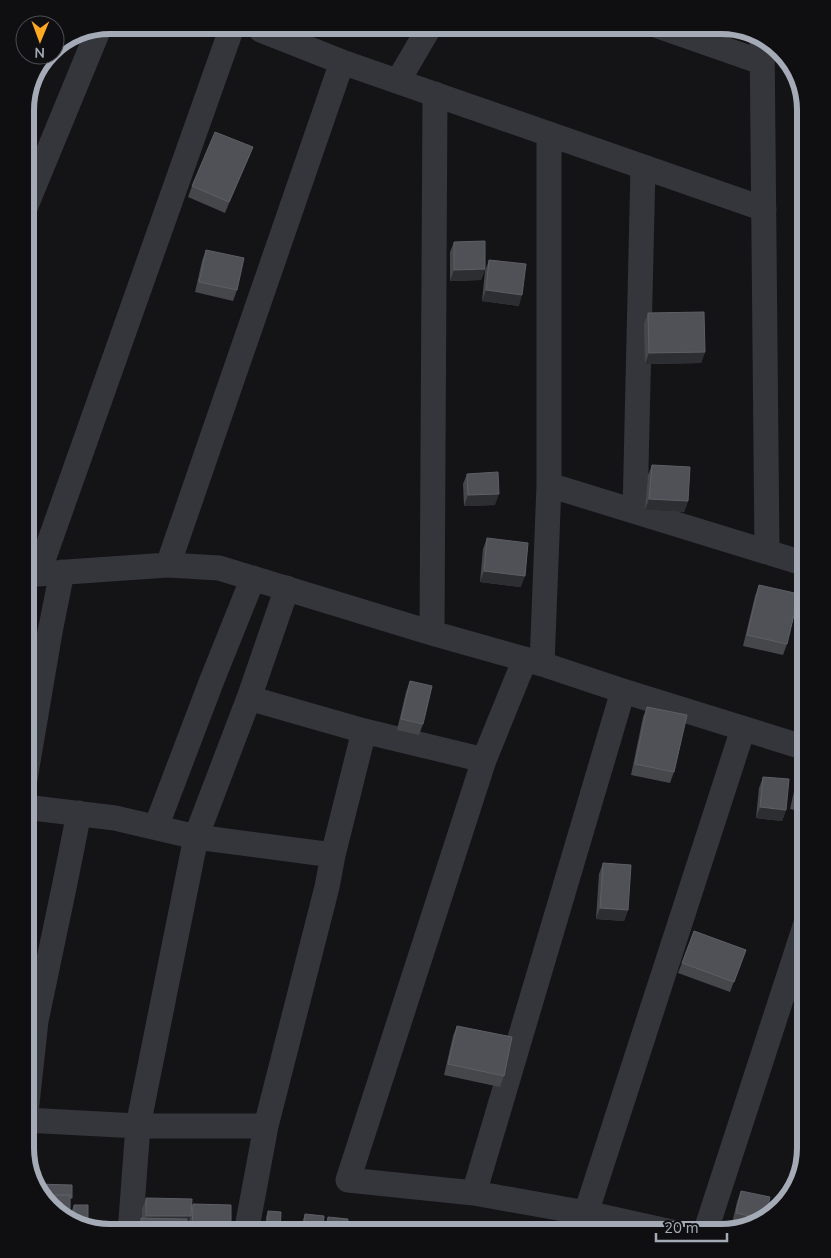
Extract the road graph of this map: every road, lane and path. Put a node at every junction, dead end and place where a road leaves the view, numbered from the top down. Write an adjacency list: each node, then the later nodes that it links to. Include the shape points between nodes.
1 (230, 34): 19 (street)
2 (271, 34): 7 (street)
3 (425, 34): 9 (street)
4 (681, 34): 8 (street)
5 (96, 35): 13 (street)
6 (762, 46): 8 (street)
7 (342, 62): 9 (street); 20 (street)
8 (761, 62): 14 (street)
9 (398, 81): 10 (street)
10 (435, 94): 11 (street); 25 (street)
11 (549, 134): 12 (street); 15 (street)
12 (643, 167): 14 (street); 16 (street)
13 (34, 186)
14 (764, 209): 17 (street)
15 (549, 485): 16 (street); 26 (street)
16 (635, 511): 17 (street)
17 (767, 552): 18 (street)
18 (797, 561)
19 (34, 565)
20 (168, 565): 21 (street); 23 (street, via 219,568)
21 (62, 572): 22 (street); 29 (street)
22 (34, 573)
23 (253, 578): 24 (street); 36 (street)
24 (287, 588): 25 (street); 28 (street)
25 (432, 633): 26 (street)
26 (533, 662): 27 (street); 33 (street)
27 (623, 692): 30 (street); 44 (street)
28 (249, 698): 31 (street); 37 (street)
29 (34, 726)
30 (743, 729): 32 (street); 45 (street)
31 (364, 731): 33 (street); 38 (street)
32 (797, 745)
33 (484, 760): 44 (street, via 348,1180)
34 (34, 808): 35 (street)
35 (78, 813): 36 (street); 40 (street)
36 (156, 827): 37 (street)
37 (196, 837): 38 (street); 42 (street)
38 (333, 855): 43 (street)
39 (797, 951): 49 (street)
40 (34, 1039)
41 (34, 1121): 42 (street)
42 (138, 1126): 43 (street); 46 (street)
43 (266, 1126): 47 (street)
44 (474, 1193): 45 (street)
45 (586, 1213): 48 (street)
46 (131, 1224)
47 (248, 1224)
48 (636, 1224)
49 (708, 1224)

